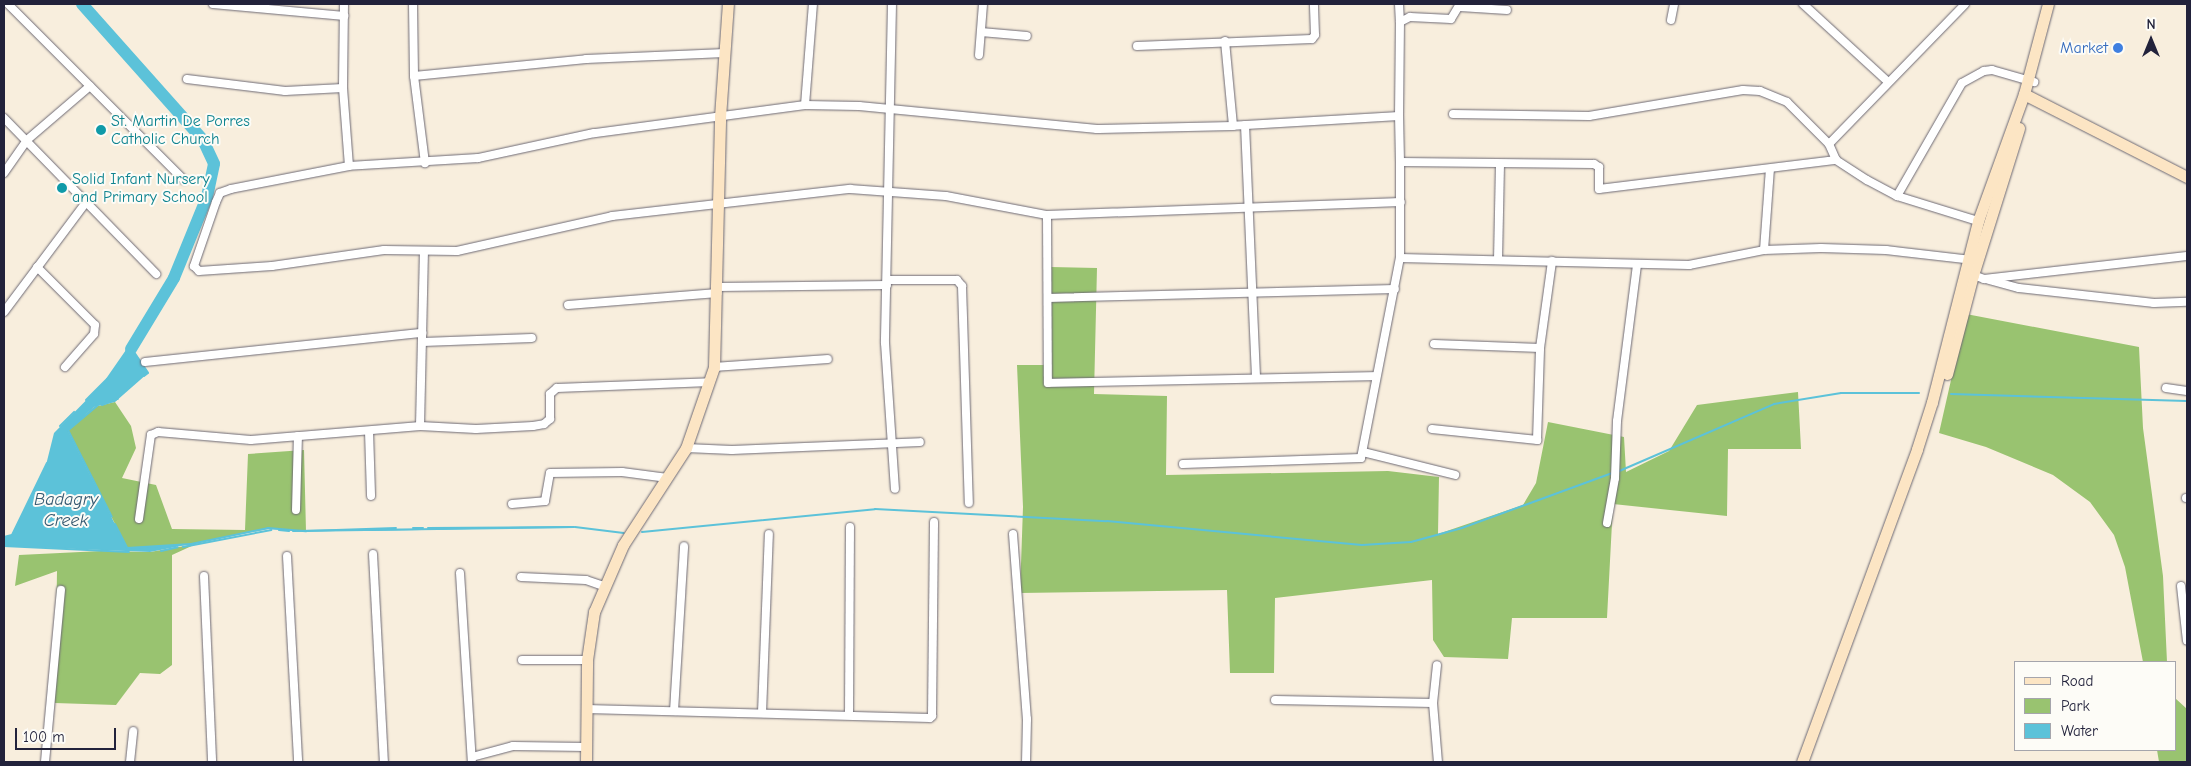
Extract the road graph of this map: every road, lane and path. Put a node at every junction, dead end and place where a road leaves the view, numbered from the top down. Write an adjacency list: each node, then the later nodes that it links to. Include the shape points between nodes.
1 (8, 4): 31 (street)
2 (213, 4): 18 (street)
3 (344, 4): 18 (street)
4 (413, 4): 27 (street)
5 (728, 4): 25 (street)
6 (813, 4): 34 (street)
7 (892, 4): 35 (street)
8 (983, 4): 21 (street)
9 (1314, 4): 23 (street, via 1312,39)
10 (1400, 4): 20 (street)
11 (1674, 4): 19 (street)
12 (1803, 4): 30 (street)
13 (1965, 4): 30 (street)
14 (2048, 4): 29 (street)
15 (2055, 4): 29 (street)
16 (1460, 6): 17 (street); 20 (street, via 1451,19 1410,17)
17 (1507, 10)
18 (344, 16): 32 (street)
19 (1671, 20)
20 (1400, 22): 37 (street)
21 (981, 32): 22 (street); 26 (street)
22 (1027, 36)
23 (1225, 41): 24 (street); 41 (street)
24 (1136, 46)
25 (725, 53): 27 (street, via 586,59); 38 (street)
26 (979, 55)
27 (414, 76): 46 (street)
28 (187, 79): 32 (street, via 285,91)
29 (2031, 81): 33 (street); 54 (street, via 1992,70 1962,83)
30 (1888, 82): 43 (street)
31 (90, 86): 42 (street); 52 (street)
32 (343, 88): 48 (street)
33 (2027, 95): 51 (street); 60 (street)
34 (805, 105): 35 (street); 38 (street)
35 (890, 109): 41 (street, via 1097,129); 53 (street)
36 (1453, 114): 43 (street, via 1589,116 1743,90 1760,91 1787,102)
37 (1399, 116): 40 (street); 45 (street)
38 (720, 117): 46 (street, via 594,133 478,158); 57 (street)
39 (4, 118): 42 (street)
40 (1244, 125): 41 (street); 58 (street)
41 (1233, 126)
42 (27, 140): 50 (street); 55 (street)
43 (1829, 144): 44 (street)
44 (1836, 160): 49 (street); 54 (street)
45 (1400, 162): 47 (street); 56 (street)
46 (425, 163): 48 (street)
47 (1500, 164): 49 (street, via 1594,164 1599,167 1599,189); 65 (street)
48 (349, 166): 62 (street, via 220,193 194,266 199,271 272,266 384,250)
49 (1770, 169): 61 (street)
50 (4, 173)
51 (2187, 177)
52 (184, 180)
53 (890, 192): 57 (street, via 841,189); 59 (street, via 955,197); 73 (street)
54 (1897, 196): 60 (street)
55 (87, 201): 69 (street); 70 (street)
56 (1401, 202): 58 (street); 64 (street)
57 (719, 204): 62 (street, via 612,216 457,251); 75 (street)
58 (1250, 210): 59 (street); 76 (street)
59 (1047, 215): 77 (street)
60 (1984, 217): 66 (street)
61 (1764, 250): 66 (street, via 1886,250); 68 (street, via 1689,265)
62 (424, 252): 81 (street)
63 (2187, 256): 72 (street)
64 (1400, 258): 65 (street); 74 (street)
65 (1498, 260): 67 (street)
66 (1973, 260): 71 (street); 146 (street, via 1917,450)
67 (1552, 261): 68 (street); 84 (street)
68 (1637, 265): 112 (street, via 1617,421 1615,478)
69 (37, 267): 80 (street); 87 (street, via 94,325 94,334)
70 (156, 274)
71 (1972, 275): 72 (street); 147 (street, via 1929,436)
72 (1984, 278): 78 (street, via 2019,288 2154,303)
73 (887, 283): 75 (street); 99 (street, via 885,343); 107 (street, via 957,280 962,286)
74 (1395, 289): 76 (street); 89 (street)
75 (718, 290): 79 (street); 88 (street)
76 (1254, 293): 77 (street); 90 (street)
77 (1048, 298): 90 (street, via 1048,383)
78 (2187, 302)
79 (568, 305)
80 (4, 312)
81 (422, 338): 82 (street); 86 (street); 94 (street)
82 (532, 338)
83 (1434, 344): 84 (street)
84 (1540, 348): 95 (street, via 1537,440)
85 (828, 359): 88 (street)
86 (144, 362)
87 (66, 367)
88 (714, 367): 91 (street)
89 (1376, 376): 90 (street); 101 (street)
90 (1256, 377)
91 (710, 382): 94 (street, via 557,388 550,394 550,419 544,424 476,429); 100 (street)
92 (2166, 388): 93 (street)
93 (2187, 391)
94 (420, 426): 96 (street)
95 (1432, 428)
96 (370, 431): 97 (street); 106 (street)
97 (298, 436): 109 (street); 110 (street, via 250,440 158,432 151,435)
98 (920, 442): 99 (street)
99 (893, 443): 100 (street, via 732,450); 105 (street)
100 (686, 448): 104 (street)
101 (1363, 452): 102 (street, via 1357,460); 103 (street)
102 (1183, 464)
103 (1455, 475)
104 (668, 478): 108 (street, via 622,472 550,473 545,501); 122 (street, via 623,546)
105 (895, 489)
106 (371, 496)
107 (969, 502)
108 (512, 504)
109 (296, 510)
110 (139, 519)
111 (934, 522): 134 (street, via 932,716 927,719)
112 (1607, 523)
113 (850, 527): 134 (street)
114 (769, 534): 133 (street)
115 (1013, 534): 144 (street, via 1027,719)
116 (684, 546): 132 (street)
117 (373, 554): 142 (street)
118 (287, 556): 141 (street)
119 (460, 573): 137 (street)
120 (204, 576): 140 (street)
121 (521, 577): 122 (street, via 586,580)
122 (603, 586): 127 (street, via 594,612)
123 (2181, 586): 125 (street)
124 (61, 590): 138 (street)
125 (2187, 641)
126 (522, 660): 127 (street)
127 (587, 660): 131 (street)
128 (1437, 664): 130 (street)
129 (1275, 700): 130 (street)
130 (1433, 702): 145 (street)
131 (586, 709): 132 (street); 136 (street)
132 (674, 711): 133 (street)
133 (762, 713): 134 (street)
134 (849, 715)
135 (133, 730): 139 (street)
136 (586, 747): 137 (street, via 514,746); 143 (street)
137 (472, 760)
138 (45, 762)
139 (130, 762)
140 (212, 762)
141 (298, 762)
142 (384, 762)
143 (586, 762)
144 (1026, 762)
145 (1438, 762)
146 (1802, 762)
147 (1810, 762)

